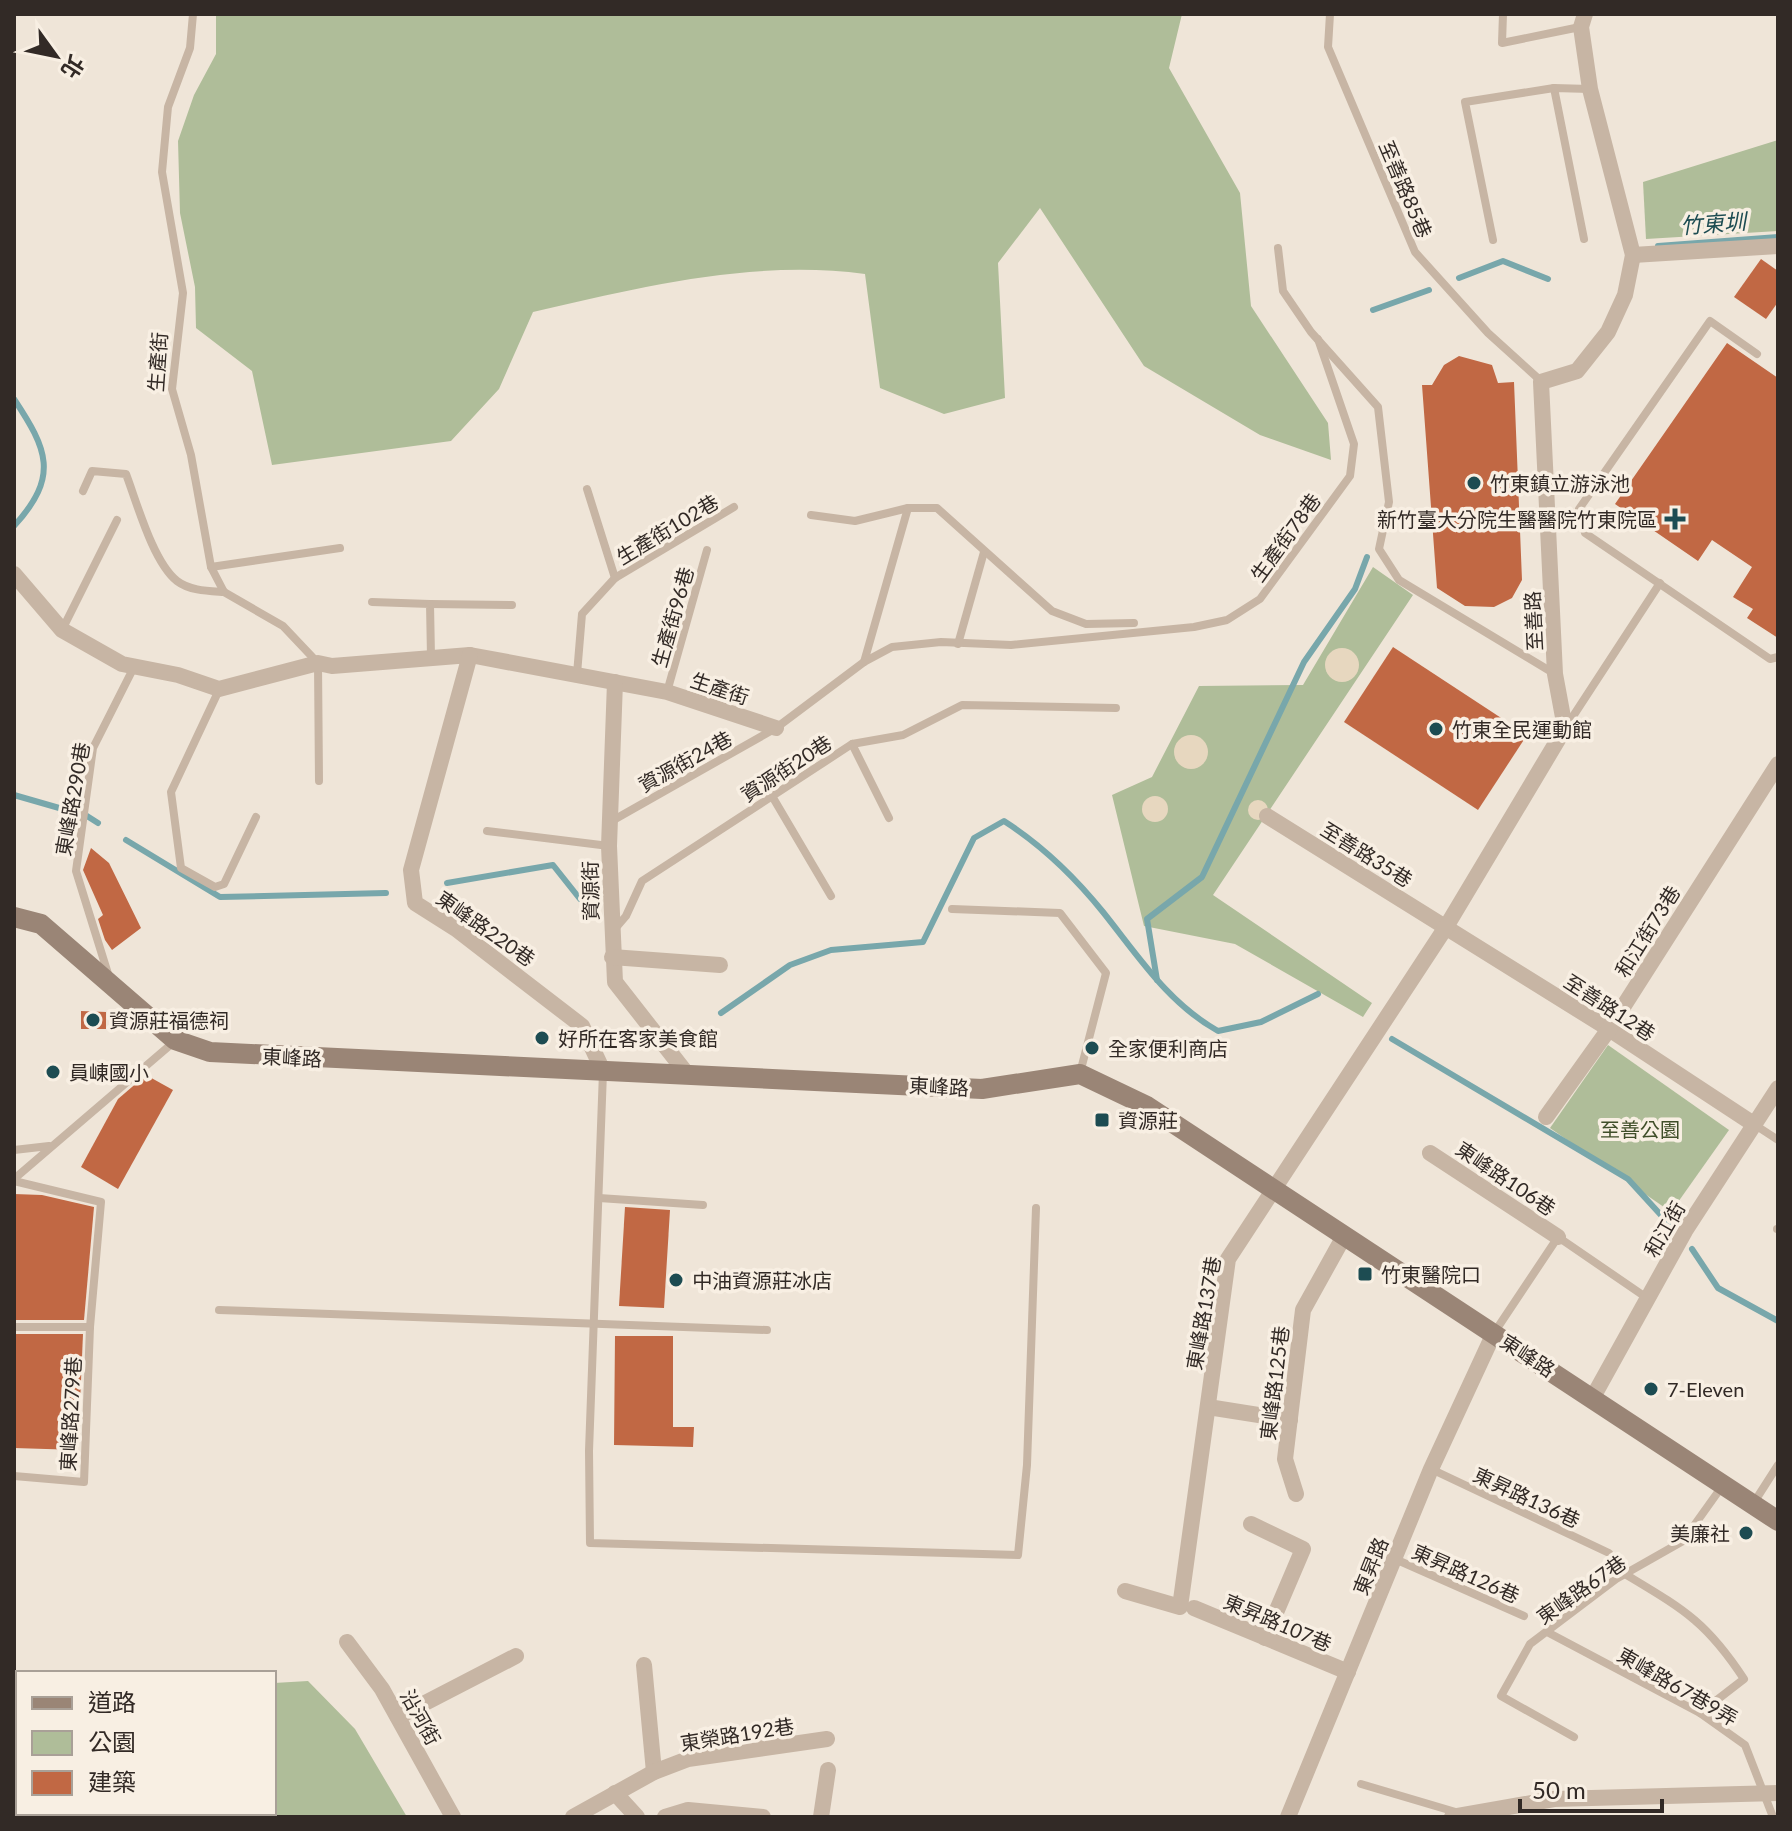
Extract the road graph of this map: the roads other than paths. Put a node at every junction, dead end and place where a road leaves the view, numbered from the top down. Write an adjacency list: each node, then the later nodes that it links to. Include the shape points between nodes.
1 (193, 14): 24 (lane, 生產街, via 190,48 168,107 162,172 183,293 172,389 191,455)
2 (1330, 14): 14 (lane, 至善路85巷, via 1328,47 1415,252)
3 (1503, 14): 4 (lane, via 1502,43)
4 (1583, 20): 6 (street)
5 (1554, 88): 6 (lane); 7 (lane); 8 (lane, via 1465,102)
6 (1590, 89): 11 (street)
7 (1584, 239)
8 (1493, 240)
9 (1778, 246): 11 (street)
10 (1278, 248): 12 (lane, via 1283,291)
11 (1633, 255): 14 (street, via 1625,295 1608,332 1577,371)
12 (1314, 336): 34 (lane, 生產街78巷, via 1354,444 1350,476 1260,599 1227,620 1194,627 1011,645); 42 (lane, via 1378,407 1389,502 1379,549 1399,580)
13 (1757, 354): 27 (lane, via 1710,321 1579,509 1585,533)
14 (1541, 382): 42 (street, 至善路)
15 (587, 489): 26 (lane, 生產街102巷)
16 (83, 491): 28 (lane, via 92,471 126,474 164,567 178,582)
17 (734, 507): 26 (lane, 生產街102巷)
18 (908, 508): 19 (lane, via 855,521); 23 (lane, via 937,508); 38 (lane)
19 (811, 515)
20 (117, 520): 33 (lane)
21 (340, 548): 24 (lane)
22 (707, 550): 45 (lane, 生產街96巷)
23 (984, 552): 32 (lane, via 1052,611 1086,624); 34 (lane)
24 (211, 567): 28 (lane, 生產街)
25 (14, 574): 33 (street, 生產街)
26 (615, 578): 41 (lane, 生產街102巷, via 582,614)
27 (1660, 583): 36 (lane, via 1770,659); 48 (lane)
28 (224, 592): 39 (lane, via 283,626)
29 (372, 602): 30 (lane)
30 (430, 604): 31 (lane); 37 (lane)
31 (512, 605)
32 (1134, 623)
33 (62, 630): 40 (street, 生產街)
34 (958, 644): 38 (lane, 生產街78巷, via 892,647)
35 (470, 655): 37 (street, 生產街); 41 (street, 生產街); 69 (street, 東峰路220巷, via 411,870 415,903 582,1026)
36 (1778, 657)
37 (431, 658): 39 (street, 生產街)
38 (864, 662): 47 (lane, 生產街78巷)
39 (318, 663): 44 (street, 生產街); 51 (lane)
40 (134, 666): 44 (street, 生產街); 66 (lane, 東峰路290巷, via 93,748 76,871)
41 (577, 674): 43 (street, 生產街)
42 (1555, 674): 48 (street, 至善路)
43 (615, 682): 45 (street, 生產街); 56 (street, 資源街)
44 (219, 689): 54 (lane, via 171,792 181,868 215,887 224,884)
45 (667, 692): 47 (street, 生產街)
46 (1116, 708): 49 (lane, 資源街20巷, via 962,705 903,735)
47 (776, 728): 56 (lane, 資源街24巷)
48 (1565, 728): 62 (street)
49 (852, 744): 52 (lane, 資源街20巷); 55 (lane)
50 (1778, 764): 67 (street, 和江街73巷)
51 (319, 781)
52 (772, 796): 59 (lane); 63 (lane, 資源街20巷, via 642,881 626,916)
53 (1267, 816): 62 (street, 至善路35巷)
54 (256, 817)
55 (889, 818)
56 (610, 822): 58 (street, 資源街)
57 (487, 831): 58 (lane)
58 (609, 846): 63 (street, 資源街)
59 (831, 896)
60 (952, 909): 71 (lane, via 1060,913 1106,973)
61 (14, 917): 66 (main road, 東峰路, via 41,924)
62 (1446, 927): 67 (street, 至善路12巷); 80 (street)
63 (611, 933): 64 (street, 資源街)
64 (612, 957): 65 (street); 70 (street, 資源街, via 615,982)
65 (720, 965)
66 (113, 988): 68 (main road, 東峰路)
67 (1609, 1029): 73 (street, 和江街73巷); 74 (street, 至善路12巷)
68 (175, 1040): 69 (main road, 東峰路, via 210,1052 251,1055); 76 (lane)
69 (603, 1071): 70 (main road, 東峰路); 81 (lane)
70 (687, 1074): 71 (main road, 東峰路, via 982,1089)
71 (1080, 1074): 80 (main road, 東峰路, via 1177,1122)
72 (1778, 1088): 74 (street, 和江街)
73 (1546, 1117)
74 (1752, 1123): 75 (lane); 86 (street, 和江街)
75 (1778, 1140)
76 (49, 1146): 77 (lane); 79 (lane)
77 (14, 1150)
78 (1430, 1153): 84 (street, 東峰路106巷)
79 (14, 1180): 90 (lane, 東峰路279巷, via 101,1202)
80 (1274, 1190): 85 (main road, 東峰路); 94 (street, 東峰路137巷, via 1228,1259)
81 (599, 1198): 82 (lane); 88 (lane)
82 (703, 1205)
83 (1036, 1208): 88 (lane, via 1027,1465 1018,1555 590,1543)
84 (1558, 1237): 86 (lane, 東峰路106巷); 92 (lane, 東峰路106巷)
85 (1343, 1238): 92 (main road, 東峰路); 95 (street, 東峰路125巷, via 1303,1310)
86 (1647, 1299): 93 (street, 和江街)
87 (219, 1310): 88 (lane)
88 (595, 1325): 91 (lane)
89 (14, 1327): 90 (lane, 東峰路279巷)
90 (90, 1327): 98 (lane, 東峰路279巷, via 84,1482)
91 (767, 1330)
92 (1494, 1333): 93 (main road, 東峰路); 97 (street, 東昇路)
93 (1593, 1397): 99 (main road, 東峰路)
94 (1208, 1407): 95 (street); 108 (street, 東峰路137巷)
95 (1290, 1420): 100 (street, 東峰路125巷, via 1285,1459)
96 (1778, 1465): 101 (lane)
97 (1431, 1469): 104 (lane, 東昇路136巷); 105 (street, 東昇路)
98 (14, 1476)
99 (1723, 1485): 101 (main road, 東峰路); 106 (lane, 東峰路67巷, via 1683,1541)
100 (1296, 1494)
101 (1753, 1505): 102 (main road, 東峰路)
102 (1778, 1521)
103 (1251, 1524): 111 (street, via 1303,1549)
104 (1609, 1553)
105 (1395, 1559): 109 (lane, 東昇路126巷); 115 (street, 東昇路)
106 (1625, 1574): 110 (lane, 東峰路67巷); 116 (lane, via 1689,1613 1718,1640 1744,1679)
107 (1125, 1591): 108 (street, 東昇路107巷)
108 (1187, 1607): 111 (street, 東昇路107巷)
109 (1524, 1616)
110 (1549, 1633): 116 (lane, 東峰路67巷9弄); 118 (lane, 東峰路67巷, via 1530,1644 1501,1696)
111 (1265, 1638): 115 (street, 東昇路107巷)
112 (347, 1642): 117 (street, 沿河街)
113 (516, 1656): 117 (street)
114 (644, 1665): 121 (street, 東榮路192巷)
115 (1348, 1672): 133 (street, 東昇路)
116 (1700, 1713): 124 (lane, 東峰路67巷9弄, via 1745,1745)
117 (398, 1717): 128 (street, 沿河街)
118 (1574, 1737)
119 (827, 1739): 121 (street, 東榮路192巷, via 688,1759)
120 (828, 1770): 132 (street)
121 (654, 1772): 123 (street, 東榮路192巷)
122 (1361, 1784): 127 (lane)
123 (615, 1793): 129 (street, 東榮路192巷); 130 (street)
124 (1770, 1793): 127 (street, via 1554,1799); 134 (lane, 東峰路67巷9弄)
125 (719, 1814): 126 (street); 131 (street, via 688,1810)
126 (755, 1816)
127 (1461, 1816)
128 (453, 1817)
129 (573, 1817)
130 (637, 1817)
131 (665, 1817)
132 (821, 1817)
133 (1288, 1817)
134 (1773, 1817)

